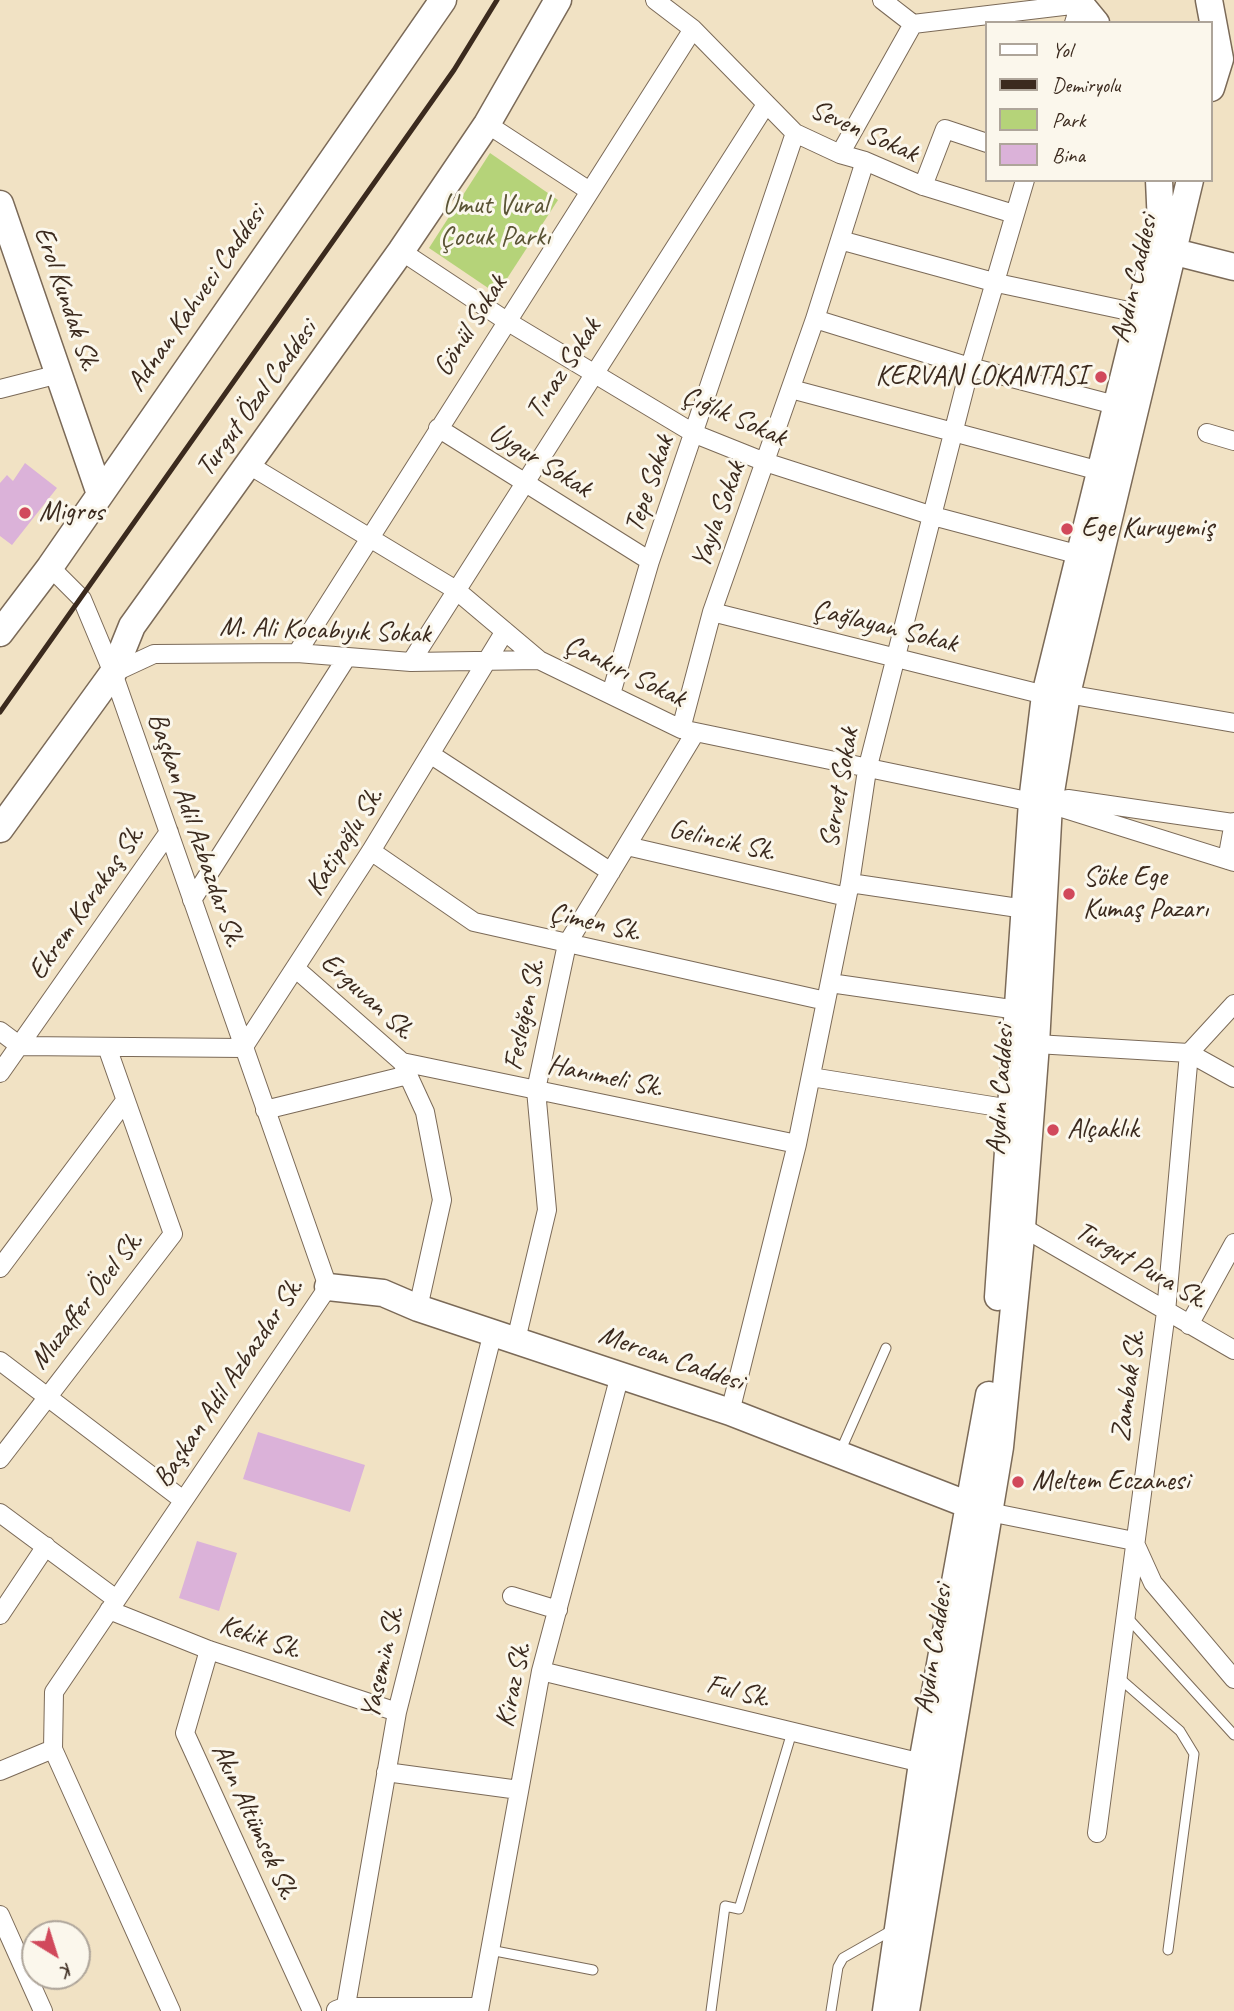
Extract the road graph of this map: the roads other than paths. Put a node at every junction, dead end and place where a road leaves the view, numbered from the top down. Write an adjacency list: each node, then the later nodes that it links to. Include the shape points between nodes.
1 (443, 0): 47 (main road, Adnan Kahveci Caddesi)
2 (558, 0): 12 (main road, Turgut Özal Caddesi)
3 (655, 0): 8 (street, Seven Sokak)
4 (882, 0): 7 (street)
5 (1209, 0): 9 (main road)
6 (1082, 12): 7 (street)
7 (913, 24): 15 (street)
8 (693, 29): 11 (street, Seven Sokak); 21 (street, Gönül Sokak)
9 (1226, 50): 10 (main road)
10 (1213, 83)
11 (765, 106): 13 (street, Seven Sokak); 33 (street, Tınaz Sokak)
12 (487, 124): 21 (street); 25 (main road, Turgut Özal Caddesi)
13 (795, 133): 15 (street, Seven Sokak); 41 (street, Tepe Sokak)
14 (986, 143): 20 (street, via 945,129)
15 (840, 155): 16 (street, Seven Sokak)
16 (865, 160): 20 (street, Seven Sokak); 24 (street, Yayla Sokak)
17 (1024, 182): 23 (street, Servet Sokak)
18 (1159, 182): 29 (main road, Aydın Caddesi, via 1161,225)
19 (1190, 182): 26 (main road, Aydın Caddesi)
20 (923, 186): 23 (street, Seven Sokak)
21 (588, 190): 31 (street, Gönül Sokak)
22 (0, 204): 34 (main road, Erol Kundak Sk.)
23 (1014, 214): 28 (street, Servet Sokak)
24 (840, 240): 28 (street); 30 (street, Yayla Sokak)
25 (401, 251): 31 (street, Çığlık Sokak); 44 (main road, Turgut Özal Caddesi)
26 (1175, 252): 27 (main road); 65 (main road, Aydın Caddesi)
27 (1234, 267)
28 (997, 283): 29 (street); 32 (street, Servet Sokak)
29 (1138, 313): 37 (main road, Aydın Caddesi)
30 (815, 319): 32 (street); 36 (street, Yayla Sokak)
31 (505, 320): 33 (street, Çığlık Sokak); 38 (street, Gönül Sokak)
32 (970, 367): 37 (street); 39 (street, Servet Sokak)
33 (593, 372): 41 (street, Çığlık Sokak); 46 (street, Tınaz Sokak)
34 (59, 374): 35 (street); 47 (main road, Erol Kundak Sk.)
35 (0, 389)
36 (790, 389): 39 (street); 43 (street, Yayla Sokak)
37 (1119, 407): 45 (main road, Aydın Caddesi)
38 (438, 428): 46 (street, Uygur Sokak); 49 (street, Gönül Sokak)
39 (954, 433): 45 (street); 48 (street, Servet Sokak)
40 (1207, 433): 42 (street)
41 (695, 434): 43 (street, Çığlık Sokak); 51 (street, Tepe Sokak)
42 (1234, 440)
43 (765, 462): 48 (street, Çığlık Sokak); 54 (street, Yayla Sokak)
44 (249, 465): 49 (street, Çankırı Sokak); 63 (main road, Turgut Özal Caddesi, via 132,625)
45 (1100, 471): 50 (main road, Aydın Caddesi)
46 (523, 482): 51 (street, Uygur Sokak); 53 (street, Tınaz Sokak)
47 (100, 494): 52 (main road, Adnan Kahveci Caddesi)
48 (933, 516): 50 (street, Çığlık Sokak); 58 (street, Servet Sokak)
49 (370, 537): 53 (street, Çankırı Sokak); 57 (street, Gönül Sokak)
50 (1080, 555): 65 (main road, Aydın Caddesi)
51 (650, 561): 64 (street, Tepe Sokak)
52 (50, 567): 56 (main road, Adnan Kahveci Caddesi); 63 (street, Başkan Adil Azbazdar Sk., via 82,599)
53 (456, 590): 55 (street, Çankırı Sokak); 62 (street, Tınaz Sokak)
54 (712, 612): 58 (street, Çağlayan Sokak); 67 (street, Yayla Sokak)
55 (505, 631): 60 (street, Katipoğlu Sk.); 61 (street, Çankırı Sokak)
56 (0, 633)
57 (297, 653): 59 (street, M. Ali Kocabıyık Sokak); 63 (street, M. Ali Kocabıyık Sokak, via 154,654)
58 (895, 656): 65 (street, Çağlayan Sokak); 69 (street, Servet Sokak)
59 (347, 657): 62 (street, M. Ali Kocabıyık Sokak); 79 (street)
60 (486, 660): 61 (street, M. Ali Kocabıyık Sokak); 62 (street, M. Ali Kocabıyık Sokak); 68 (street, Katipoğlu Sk.)
61 (539, 660): 64 (street, Çankırı Sokak)
62 (411, 662)
63 (113, 673): 72 (main road, Turgut Özal Caddesi); 73 (street, Başkan Adil Azbazdar Sk.)
64 (611, 694): 67 (street, Çankırı Sokak)
65 (1056, 694): 66 (street, Çağlayan Sokak); 70 (main road, Aydın Caddesi)
66 (1234, 723)
67 (688, 731): 69 (street, Çankırı Sokak); 74 (street, Fesleğen Sk.)
68 (430, 754): 75 (street, Katipoğlu Sk.); 77 (street)
69 (867, 770): 70 (street, Çankırı Sokak); 78 (street, Servet Sokak)
70 (1041, 803): 71 (street, via 1068,799); 76 (street); 80 (main road, Aydın Caddesi); 87 (main road, Aydın Caddesi)
71 (1234, 823): 76 (street)
72 (0, 829)
73 (169, 832): 79 (street, Başkan Adil Azbazdar Sk.); 88 (street, Ekrem Karakaş Sk.)
74 (626, 846): 77 (street, Fesleğen Sk.); 78 (street, Gelincik Sk.)
75 (371, 851): 81 (street, Çimen Sk., via 474,922); 82 (street, Katipoğlu Sk.)
76 (1230, 861)
77 (611, 872): 81 (street, Fesleğen Sk.)
78 (849, 890): 80 (street, Gelincik Sk.); 83 (street, Servet Sokak)
79 (192, 900): 90 (street, Başkan Adil Azbazdar Sk.)
80 (1025, 909): 85 (main road, Aydın Caddesi)
81 (567, 944): 83 (street, Çimen Sk.); 96 (street, Fesleğen Sk.)
82 (295, 968): 90 (street, Katipoğlu Sk.); 92 (street, Erguvan Sk.)
83 (828, 992): 85 (street, Çimen Sk.); 94 (street, Servet Sokak)
84 (1234, 1003): 91 (street)
85 (1018, 1010): 98 (main road, Aydın Caddesi)
86 (0, 1031): 88 (street)
87 (1037, 1044): 91 (street); 101 (main road, Aydın Caddesi)
88 (20, 1046): 89 (street); 93 (street, Ekrem Karakaş Sk.)
89 (107, 1047): 90 (street); 97 (street, Muzaffer Öcel Sk.)
90 (243, 1048): 99 (street, Başkan Adil Azbazdar Sk.)
91 (1189, 1054): 95 (street); 106 (street, Zambak Sk.)
92 (405, 1069): 96 (street, Hanımeli Sk.); 99 (street); 105 (street, Erguvan Sk., via 425,1112 442,1200)
93 (0, 1073)
94 (811, 1077): 98 (street); 100 (street, Servet Sokak)
95 (1234, 1078)
96 (536, 1090): 100 (street, Hanımeli Sk.); 108 (street, Fesleğen Sk., via 547,1210)
97 (125, 1101): 103 (street); 113 (street, Muzaffer Öcel Sk., via 173,1234)
98 (1011, 1109): 118 (main road, Aydın Caddesi)
99 (265, 1110): 104 (street, Başkan Adil Azbazdar Sk.)
100 (796, 1144): 114 (street, Servet Sokak)
101 (1023, 1227): 106 (street, Turgut Pura Sk.); 118 (main road, Aydın Caddesi, via 1000,1447)
102 (1234, 1243): 107 (street)
103 (0, 1268)
104 (328, 1287): 105 (main road, Mercan Caddesi, via 383,1293); 117 (street, Başkan Adil Azbazdar Sk.)
105 (418, 1308): 108 (main road, Mercan Caddesi)
106 (1166, 1312): 107 (street, Turgut Pura Sk.); 120 (street, Zambak Sk.)
107 (1189, 1325): 110 (street, Turgut Pura Sk.)
108 (504, 1336): 112 (main road, Mercan Caddesi); 131 (street, Yasemin Sk.)
109 (886, 1348): 115 (lane)
110 (1234, 1350)
111 (0, 1361): 113 (street)
112 (620, 1375): 114 (main road, Mercan Caddesi); 124 (street, Kiraz Sk.)
113 (47, 1395): 116 (street, Muzaffer Öcel Sk.); 117 (street)
114 (730, 1412): 115 (main road, Mercan Caddesi)
115 (839, 1454): 118 (main road, Mercan Caddesi)
116 (0, 1459)
117 (183, 1500): 123 (street, Başkan Adil Azbazdar Sk.)
118 (980, 1508): 120 (street); 135 (main road, Aydın Caddesi); 153 (main road, Aydın Caddesi)
119 (0, 1513): 121 (street, Kekik Sk.)
120 (1134, 1541): 126 (street, Zambak Sk.); 130 (street, via 1153,1583)
121 (46, 1546): 123 (street, Kekik Sk.); 125 (street)
122 (512, 1596): 124 (street)
123 (113, 1604): 127 (street, Kekik Sk.); 134 (street, Başkan Adil Azbazdar Sk., via 54,1692)
124 (558, 1610): 128 (street, Kiraz Sk.)
125 (0, 1615)
126 (1125, 1615): 129 (street, Zambak Sk.); 133 (lane)
127 (209, 1650): 131 (street, Kekik Sk.); 149 (street, Akın Altümsek Sk., via 185,1733)
128 (541, 1671): 132 (street, Ful Sk.); 138 (street, Kiraz Sk.)
129 (1117, 1676): 139 (street, Zambak Sk.); 143 (lane, via 1180,1731 1194,1754)
130 (1234, 1679)
131 (397, 1712): 137 (street, Yasemin Sk.)
132 (793, 1732): 135 (street, Ful Sk.); 150 (lane, via 739,1909 726,1906)
133 (1234, 1735)
134 (53, 1749): 136 (street); 148 (street, Başkan Adil Azbazdar Sk.)
135 (922, 1763): 141 (main road, Aydın Caddesi)
136 (0, 1771)
137 (386, 1772): 138 (street); 146 (street, Yasemin Sk.)
138 (519, 1790): 142 (street, Kiraz Sk.)
139 (1097, 1833)
140 (0, 1916): 147 (street)
141 (898, 1927): 151 (lane, via 843,1958); 152 (main road, Aydın Caddesi)
142 (490, 1950): 144 (lane); 145 (street, Kiraz Sk.)
143 (1168, 1950)
144 (593, 1970)
145 (479, 2009): 146 (street)
146 (341, 2010)
147 (43, 2011)
148 (171, 2011)
149 (312, 2011)
150 (711, 2011)
151 (831, 2011)
152 (886, 2011)
153 (906, 2011)

